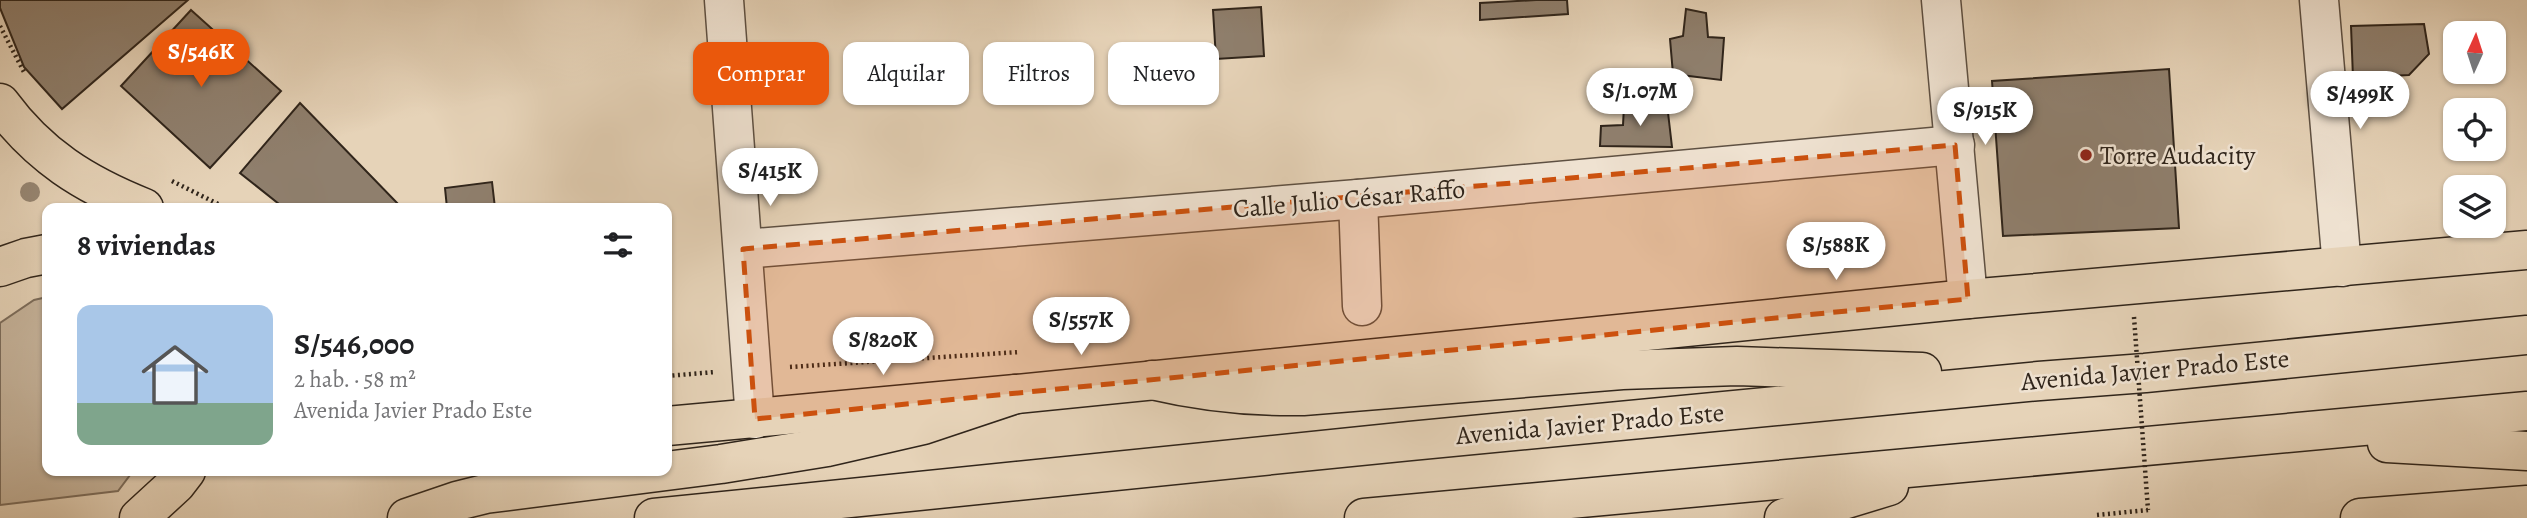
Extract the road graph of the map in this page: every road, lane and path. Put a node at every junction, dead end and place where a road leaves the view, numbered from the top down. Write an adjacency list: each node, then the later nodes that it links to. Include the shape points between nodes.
1 (724, 0): 11 (street)
2 (1941, 0): 6 (street)
3 (2319, 0): 15 (street)
4 (0, 26): 5 (path)
5 (15, 93): 9 (main road, via 27,135 61,165)
6 (1955, 145): 8 (street, Calle Julio César Raffo); 16 (street)
7 (168, 178): 10 (path)
8 (1358, 199): 11 (street, Calle Julio César Raffo); 17 (street)
9 (132, 203)
10 (216, 203)
11 (743, 249): 26 (street)
12 (2527, 250): 15 (main road)
13 (42, 255): 14 (main road)
14 (0, 267)
15 (2342, 267): 16 (main road)
16 (1968, 299): 22 (main road)
17 (1362, 306)
18 (2134, 317): 35 (path, bridge, via 2148,510)
19 (2527, 321): 21 (main road)
20 (2527, 335): 21 (main road, Avenida Javier Prado Este)
21 (2482, 339): 23 (main road, Avenida Javier Prado Este)
22 (1152, 380): 23 (main road, via 1254,397 1737,366); 24 (main road)
23 (2039, 381): 38 (main road, Avenida Javier Prado Este)
24 (1016, 394): 26 (main road); 31 (main road, via 923,425 827,447)
25 (2527, 411): 28 (main road)
26 (755, 419): 27 (main road)
27 (672, 426)
28 (2281, 436): 29 (main road); 30 (main road)
29 (2527, 451)
30 (1968, 462): 39 (main road); 40 (main road)
31 (672, 470)
32 (183, 476): 36 (main road)
33 (627, 476): 37 (main road, via 485,494)
34 (2527, 505): 41 (main road)
35 (2097, 515)
36 (139, 518)
37 (407, 518)
38 (654, 518)
39 (1364, 518)
40 (1784, 518)
41 (2360, 518)

